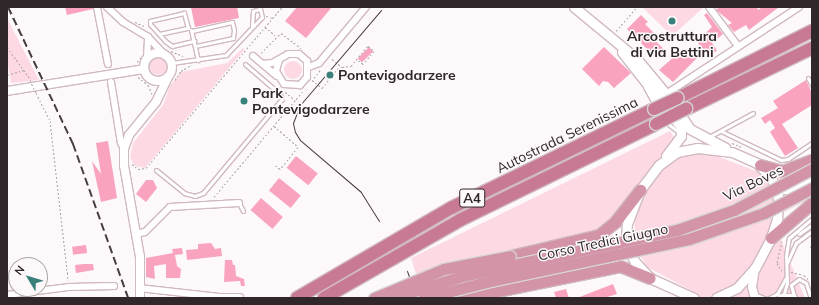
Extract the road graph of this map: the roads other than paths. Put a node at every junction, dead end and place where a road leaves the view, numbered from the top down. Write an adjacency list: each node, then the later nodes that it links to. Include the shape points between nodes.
1 (97, 7): 23 (street)
2 (107, 7): 12 (street, via 123,22)
3 (366, 7): 27 (street, via 319,63)
4 (709, 7): 16 (street)
5 (799, 7): 16 (street)
6 (576, 8): 13 (main road)
7 (252, 26): 7 (lane, via 262,16 260,9 253,11); 21 (lane, via 228,54)
8 (188, 28): 9 (lane); 11 (lane); 11 (lane, via 184,13 150,20 150,24)
9 (192, 31): 14 (lane); 15 (lane, via 232,22 233,38)
10 (812, 31): 39 (highway, Autostrada Serenissima / A4, bridge)
11 (159, 34): 14 (lane, via 172,46)
12 (148, 37): 18 (street); 20 (street)
13 (610, 38): 29 (main road); 37 (main road, via 637,60)
14 (194, 41): 15 (lane)
15 (195, 46): 21 (lane)
16 (738, 46): 37 (street)
17 (812, 48): 41 (highway, Autostrada Serenissima / A4, bridge)
18 (163, 53): 20 (street, via 154,53); 24 (street)
19 (253, 56): 26 (street)
20 (148, 58): 28 (street)
21 (198, 60): 24 (lane)
22 (279, 60): 26 (street); 27 (street, via 293,53 303,57); 30 (street)
23 (108, 64)
24 (172, 64): 33 (street)
25 (245, 64): 51 (lane, via 281,94 282,99 278,104 199,196 182,193)
26 (263, 64): 30 (street)
27 (309, 67): 30 (street, via 307,77 300,85 284,84)
28 (144, 70): 32 (street); 36 (street)
29 (641, 74): 39 (lane); 43 (main road, via 678,121)
30 (277, 76)
31 (808, 78): 35 (lane)
32 (152, 80): 33 (street); 38 (street)
33 (170, 80): 38 (street)
34 (111, 82): 46 (street)
35 (812, 85)
36 (7, 91)
37 (666, 94): 44 (main road, via 690,129)
38 (155, 97): 46 (street, via 133,129)
39 (657, 110): 78 (highway, Autostrada Serenissima / A4, via 451,208)
40 (753, 113): 42 (lane)
41 (660, 121): 43 (lane); 79 (highway, Autostrada Serenissima / A4, via 460,220)
42 (721, 131): 44 (lane); 45 (lane, via 781,160 788,159)
43 (682, 133): 48 (main road)
44 (704, 137): 47 (main road)
45 (812, 143)
46 (124, 149): 65 (street, via 124,165)
47 (732, 152): 48 (main road, via 698,148 677,152); 50 (main road)
48 (664, 159): 57 (main road)
49 (812, 160): 52 (highway)
50 (760, 165): 52 (highway); 56 (main road)
51 (156, 170)
52 (783, 171): 53 (main road, via 798,175)
53 (812, 171): 62 (highway, Via Boves, bridge, via 765,196)
54 (812, 178): 56 (main road, via 791,189)
55 (812, 188): 82 (highway, Corso Tredici Giugno, bridge, via 784,204 741,222 683,241 490,281)
56 (777, 189): 67 (main road, via 779,208)
57 (640, 190): 71 (main road, via 627,224 626,238 628,251); 80 (highway, bridge, via 615,222 599,235 444,269)
58 (239, 203): 60 (lane); 65 (street, via 170,207 146,232)
59 (812, 203): 67 (highway)
60 (243, 211)
61 (812, 218): 68 (lane, via 789,238)
62 (706, 221): 81 (highway, Corso Tredici Giugno, bridge, via 637,240 462,276)
63 (812, 225): 66 (lane)
64 (812, 232): 68 (lane, via 796,243)
65 (136, 234): 73 (street, via 140,258)
66 (799, 234)
67 (771, 238): 69 (main road)
68 (787, 264): 70 (lane)
69 (755, 268): 75 (street); 85 (main road, via 736,288)
70 (786, 276): 87 (lane, via 780,289); 88 (lane, via 786,290)
71 (650, 278): 83 (highway, via 620,266); 84 (main road)
72 (114, 286): 74 (street, via 69,287)
73 (139, 288): 76 (street); 77 (street)
74 (7, 295)
75 (754, 295): 86 (lane)
76 (240, 297)
77 (140, 298)
78 (297, 298)
79 (324, 298)
80 (374, 298)
81 (392, 298)
82 (424, 298)
83 (462, 298)
84 (694, 298)
85 (716, 298)
86 (764, 298)
87 (769, 298)
88 (782, 298): 89 (street)
89 (793, 298): 90 (lane, via 791,285 800,279 806,283)
90 (811, 298)

